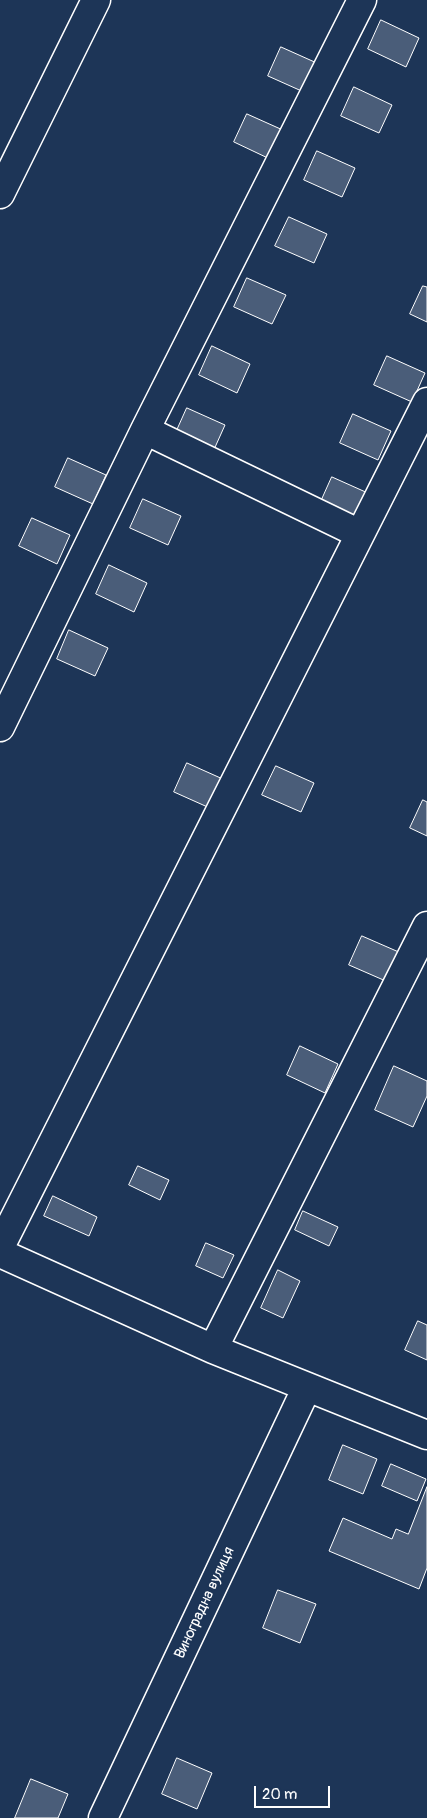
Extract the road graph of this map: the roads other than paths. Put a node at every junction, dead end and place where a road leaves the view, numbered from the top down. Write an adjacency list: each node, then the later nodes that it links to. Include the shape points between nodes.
1 (96, 0): 3 (street)
2 (362, 0): 5 (street)
3 (0, 194)
4 (427, 402): 6 (street)
5 (145, 430): 6 (street); 7 (street)
6 (360, 534): 9 (street)
7 (0, 727)
8 (427, 926): 11 (street)
9 (0, 1247)
10 (0, 1253): 11 (street)
11 (213, 1349): 12 (street)
12 (307, 1387): 13 (street); 14 (street, Виноградна вулиця)
13 (427, 1435)
14 (104, 1818)

